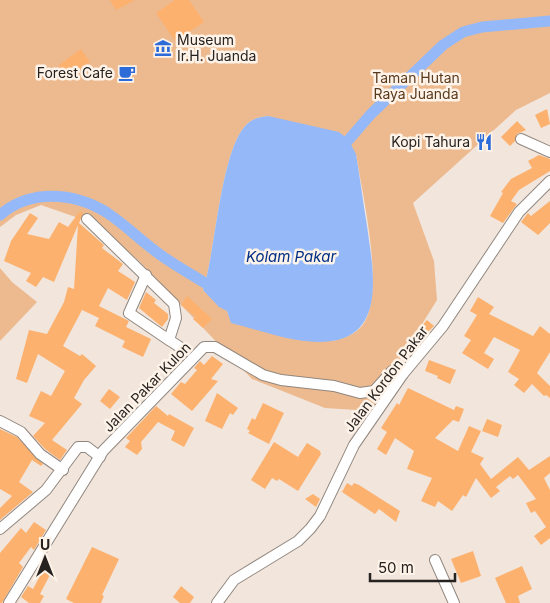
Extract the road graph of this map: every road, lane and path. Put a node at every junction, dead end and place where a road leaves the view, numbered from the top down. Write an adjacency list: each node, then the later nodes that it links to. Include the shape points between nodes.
1 (521, 139): 2 (street)
2 (550, 152)
3 (550, 181): 8 (street, Jalan Kordon Pakar, via 519,212 443,326)
4 (87, 219): 5 (street)
5 (146, 275): 6 (street, via 174,304 176,318); 6 (street, via 129,313)
6 (169, 340): 7 (street)
7 (186, 351)
8 (403, 374): 10 (street, Jalan Pakar Kulon, via 392,372 374,391 360,394 334,386 263,375 208,346); 15 (street, Jalan Kordon Pakar, via 354,445 310,530 298,541 234,580)
9 (0, 421): 11 (street, via 21,432 40,454)
10 (102, 454): 11 (street, via 83,445 78,447); 14 (street)
11 (63, 470): 12 (street, via 46,490)
12 (0, 529)
13 (435, 560): 16 (street)
14 (8, 603)
15 (217, 603)
16 (454, 603)

